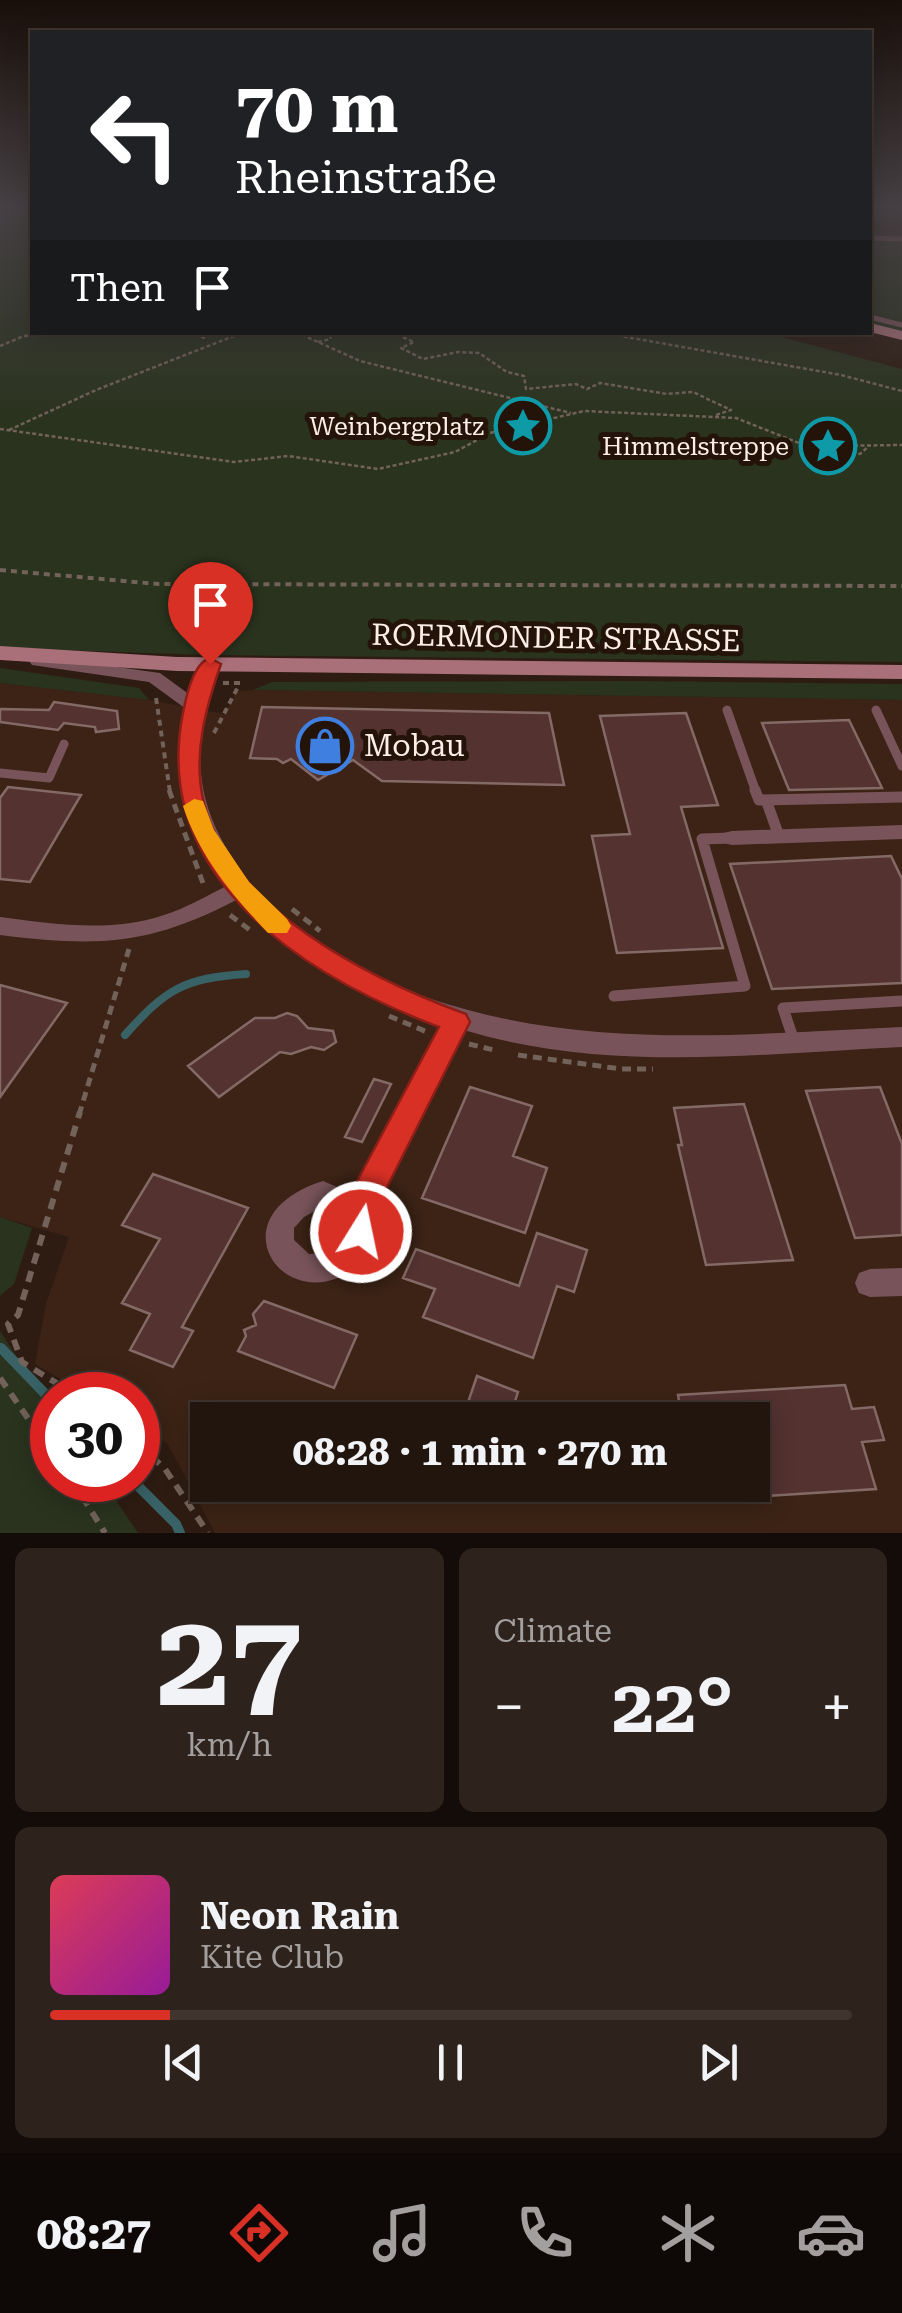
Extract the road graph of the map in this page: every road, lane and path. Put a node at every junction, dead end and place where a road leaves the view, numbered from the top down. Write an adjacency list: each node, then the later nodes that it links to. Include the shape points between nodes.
1 (872, 318): 2 (lane)
2 (902, 326)
3 (872, 328): 10 (main road)
4 (39, 335): 12 (path)
5 (236, 335): 17 (path)
6 (303, 335): 11 (path)
7 (331, 335): 11 (path)
8 (398, 335): 15 (path, via 414,342 401,348 423,359 461,348 496,358 507,372 524,376 526,388 587,389 600,383 693,392 731,410)
9 (615, 335): 13 (path)
10 (902, 336)
11 (318, 342): 14 (path, via 360,362)
12 (0, 346)
13 (902, 391)
14 (571, 413): 15 (path); 17 (path, via 490,433 455,452 378,469 288,456 234,462)
15 (713, 416): 19 (path, via 760,425 830,454 860,454)
16 (0, 429): 17 (path)
17 (8, 430)
18 (902, 444): 19 (path)
19 (870, 445): 20 (path)
20 (828, 446)
21 (0, 570): 22 (path, via 158,584)
22 (902, 586)
23 (10, 654): 24 (main road, ROERMONDER STRASSE); 28 (street, via 154,678)
24 (210, 664): 25 (main road, ROERMONDER STRASSE); 28 (street)
25 (902, 672)
26 (239, 684): 32 (path)
27 (151, 689): 41 (path, via 182,836)
28 (195, 707): 40 (street, via 191,797 202,831)
29 (727, 710): 36 (lane, via 759,800)
30 (876, 710): 33 (lane)
31 (64, 744): 34 (lane, via 50,778)
32 (211, 744)
33 (902, 766)
34 (0, 774)
35 (902, 797): 36 (lane)
36 (766, 800): 38 (lane)
37 (902, 832): 38 (street)
38 (779, 836): 39 (street)
39 (732, 838): 47 (lane, via 702,839 745,986)
40 (240, 888): 41 (street); 50 (street, via 332,966)
41 (213, 902): 44 (street); 45 (path)
42 (287, 905): 46 (path)
43 (0, 926): 44 (street, via 96,936)
44 (129, 932): 57 (path, via 18,1315)
45 (258, 936)
46 (330, 939)
47 (614, 996)
48 (902, 1001): 52 (lane, via 782,1008)
49 (378, 1011): 50 (path)
50 (452, 1031): 52 (street, via 624,1048); 53 (path, via 544,1061); 54 (street, via 366,1195)
51 (902, 1036): 52 (street)
52 (794, 1042)
53 (657, 1068)
54 (351, 1208)
55 (902, 1282): 56 (street)
56 (870, 1283)
57 (8, 1324): 58 (path); 59 (path, via 22,1362)
58 (0, 1328)
59 (38, 1372)
60 (0, 1378): 61 (path)
61 (30, 1421)
62 (160, 1464): 65 (path)
63 (86, 1502): 64 (path)
64 (105, 1533)
65 (208, 1533)

